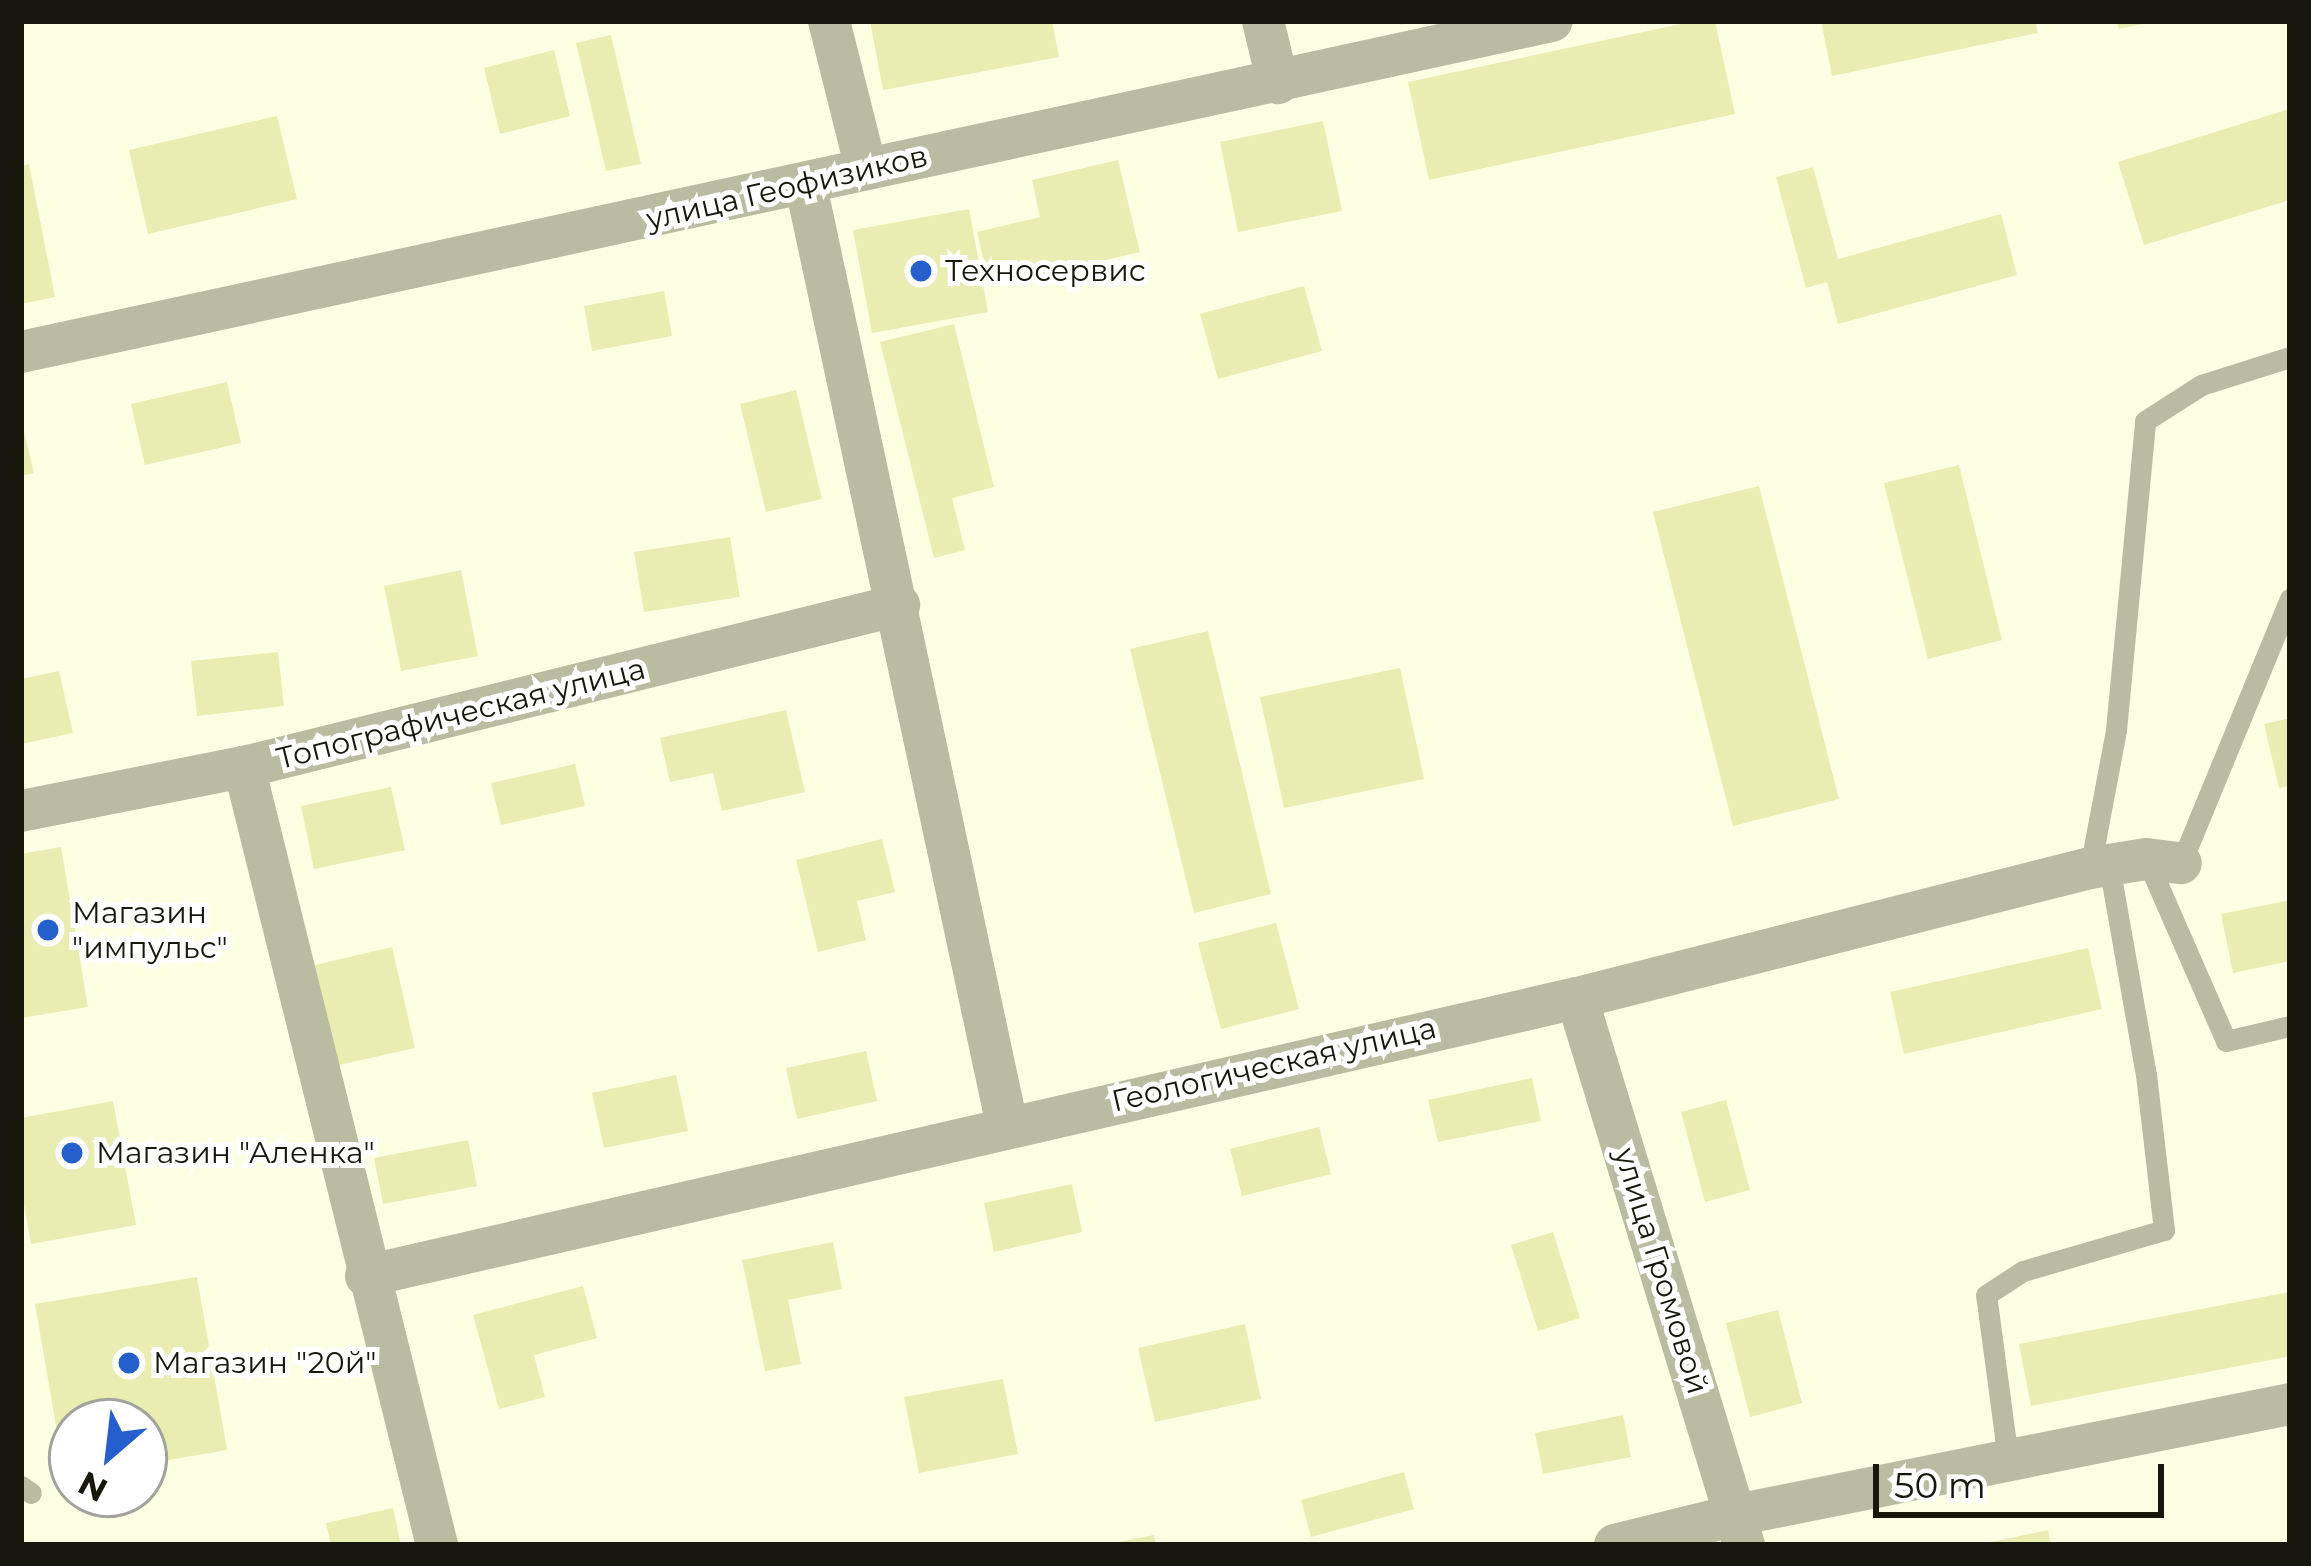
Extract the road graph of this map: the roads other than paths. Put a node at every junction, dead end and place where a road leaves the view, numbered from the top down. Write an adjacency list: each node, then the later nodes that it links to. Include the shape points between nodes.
1 (829, 21): 5 (street)
2 (1263, 21): 4 (street)
3 (1552, 21): 4 (street, улица Геофизиков)
4 (1278, 83): 5 (street, улица Геофизиков)
5 (866, 168): 6 (street, улица Геофизиков)
6 (806, 186): 7 (street, улица Геофизиков); 10 (street)
7 (21, 352)
8 (2290, 357): 13 (lane, via 2201,385 2145,422 2116,730)
9 (2290, 599): 13 (lane)
10 (899, 605): 11 (street, Топографическая улица); 16 (street)
11 (244, 767): 12 (street, Топографическая улица); 17 (street)
12 (21, 811)
13 (2132, 864): 14 (street, Геологическая улица); 15 (lane, via 2226,1041); 19 (lane, via 2164,1230 2023,1271 1985,1295)
14 (1577, 998): 16 (street, Геологическая улица); 20 (street, улица Громовой)
15 (2290, 1026)
16 (1007, 1125): 17 (street, Геологическая улица)
17 (366, 1276): 21 (street)
18 (2290, 1404): 19 (street)
19 (2008, 1459): 20 (street)
20 (1740, 1530): 22 (street)
21 (436, 1545)
22 (1616, 1545)

